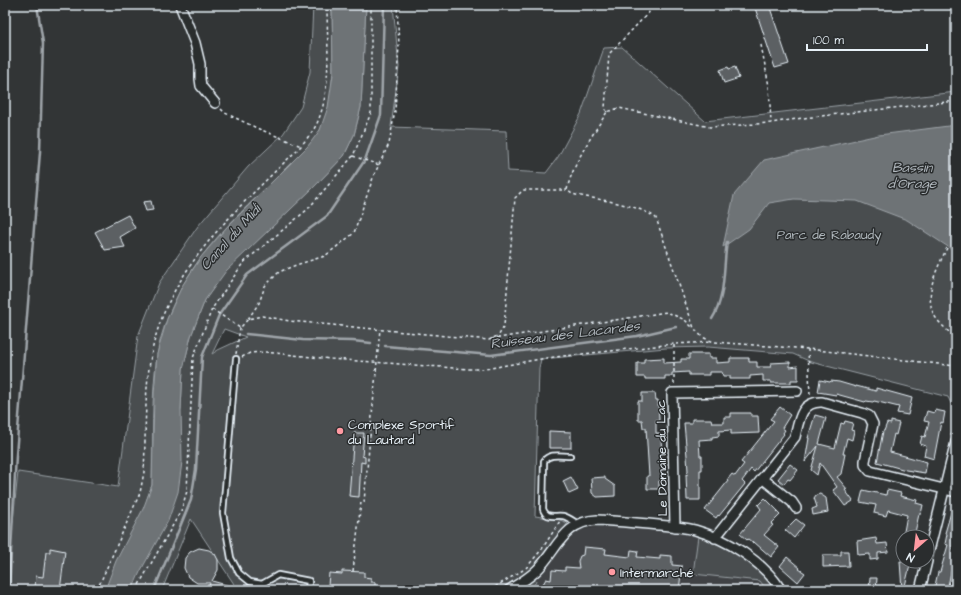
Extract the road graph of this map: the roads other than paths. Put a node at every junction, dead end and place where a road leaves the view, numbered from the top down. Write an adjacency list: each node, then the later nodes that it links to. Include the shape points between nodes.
1 (180, 5): 2 (street, via 195,44 200,64 201,86)
2 (215, 103)
3 (236, 359): 16 (lane, via 223,513 231,558 239,573 250,582 262,584 278,575 309,581)
4 (797, 391): 12 (street, Le Domaine du Lac, via 672,393)
5 (956, 442): 8 (street)
6 (570, 456): 11 (lane, via 546,458 543,512 547,516 564,516)
7 (762, 478): 8 (street, via 795,437 803,409 811,403 822,402 869,416 873,424 865,465 870,472); 10 (street); 14 (street)
8 (944, 489): 9 (street); 13 (street)
9 (956, 492)
10 (796, 508)
11 (578, 524): 12 (street, via 597,520); 17 (street, via 566,534 538,570)
12 (675, 526): 14 (street, via 693,529)
13 (934, 529)
14 (715, 538): 18 (street, via 740,551 762,567)
15 (925, 569): 19 (street)
16 (308, 590)
17 (509, 590)
18 (781, 590)
19 (920, 590)

